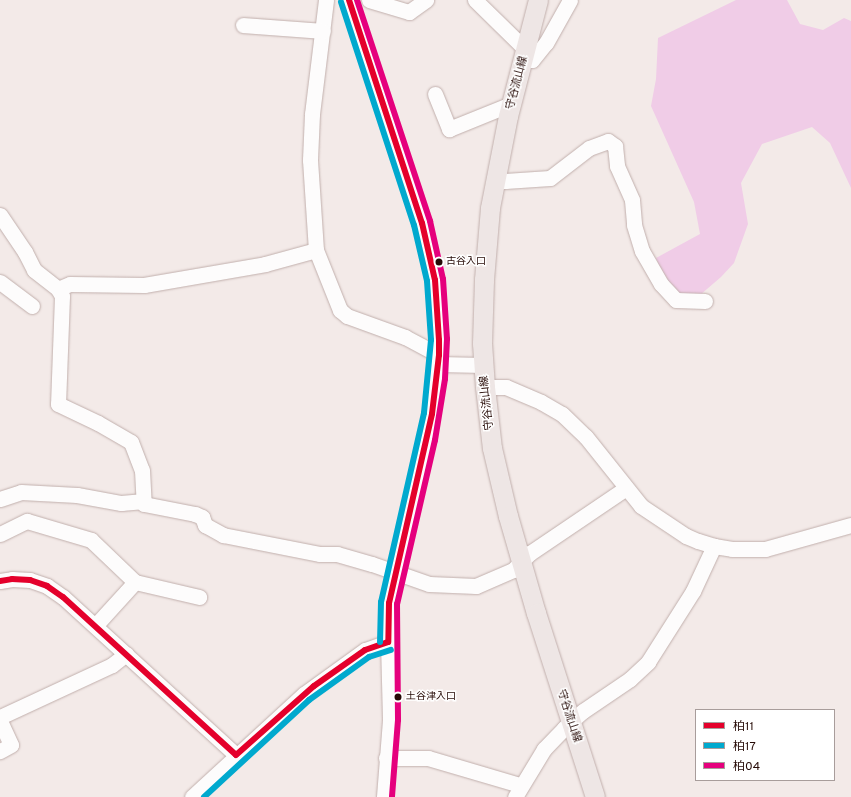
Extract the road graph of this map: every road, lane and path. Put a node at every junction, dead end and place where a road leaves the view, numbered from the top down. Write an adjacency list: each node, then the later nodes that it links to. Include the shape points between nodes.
1 (326, 0): 9 (street)
2 (349, 0): 20 (street, via 422,223 435,280)
3 (369, 0): 4 (street, via 409,12)
4 (426, 0)
5 (475, 0): 10 (street)
6 (538, 0): 10 (main road, 守谷流山線)
7 (570, 0): 10 (street, via 546,43 532,60)
8 (242, 25): 9 (street)
9 (323, 31): 15 (street, via 316,75 310,160)
10 (525, 54): 12 (main road, 守谷流山線)
11 (435, 94): 12 (street, via 449,129)
12 (512, 104): 13 (main road, 守谷流山線)
13 (494, 180): 18 (street, via 550,178 589,148 608,141 615,146 617,166 632,200 634,225 642,251 661,284 676,300); 21 (main road, 守谷流山線, via 485,256)
14 (0, 215): 17 (street, via 34,270)
15 (316, 250): 17 (street, via 265,264 144,285 70,284); 20 (street, via 340,310 347,316 405,337)
16 (0, 282): 19 (street)
17 (58, 289): 25 (street, via 62,296 58,404 98,422 131,442 142,470)
18 (705, 301)
19 (32, 306)
20 (438, 359): 21 (street); 30 (street, via 427,439)
21 (483, 365): 22 (main road, 守谷流山線)
22 (485, 387): 23 (street, via 506,388 541,402 562,414 586,437); 29 (main road, 守谷流山線, via 492,448)
23 (626, 488): 28 (street, via 641,506 686,536); 29 (street, via 530,553)
24 (0, 499): 25 (street, via 21,492 77,495 121,503)
25 (144, 501): 30 (street, via 144,504 196,514 202,517 205,525 223,535 320,554 337,554)
26 (851, 525): 28 (street, via 765,550)
27 (0, 534): 32 (street, via 27,521 91,540)
28 (714, 546): 39 (street, via 693,591 648,662 630,679 582,711)
29 (521, 562): 30 (street, via 513,570 476,586 429,584); 39 (main road, 守谷流山線)
30 (396, 572): 35 (street, via 389,603)
31 (0, 581): 34 (street, via 30,580 47,586)
32 (135, 582): 33 (street); 34 (street)
33 (199, 597)
34 (95, 626): 36 (street)
35 (388, 642): 41 (street, via 365,650 314,686); 42 (street, via 390,720)
36 (126, 654): 37 (street, via 112,665); 41 (street)
37 (0, 717)
38 (0, 721): 40 (street, via 11,746)
39 (572, 721): 43 (street, via 544,749); 46 (main road, 守谷流山線)
40 (0, 751)
41 (236, 756): 44 (street)
42 (386, 758): 43 (street, via 428,758); 45 (street)
43 (518, 791)
44 (192, 797)
45 (384, 797)
46 (595, 797)

